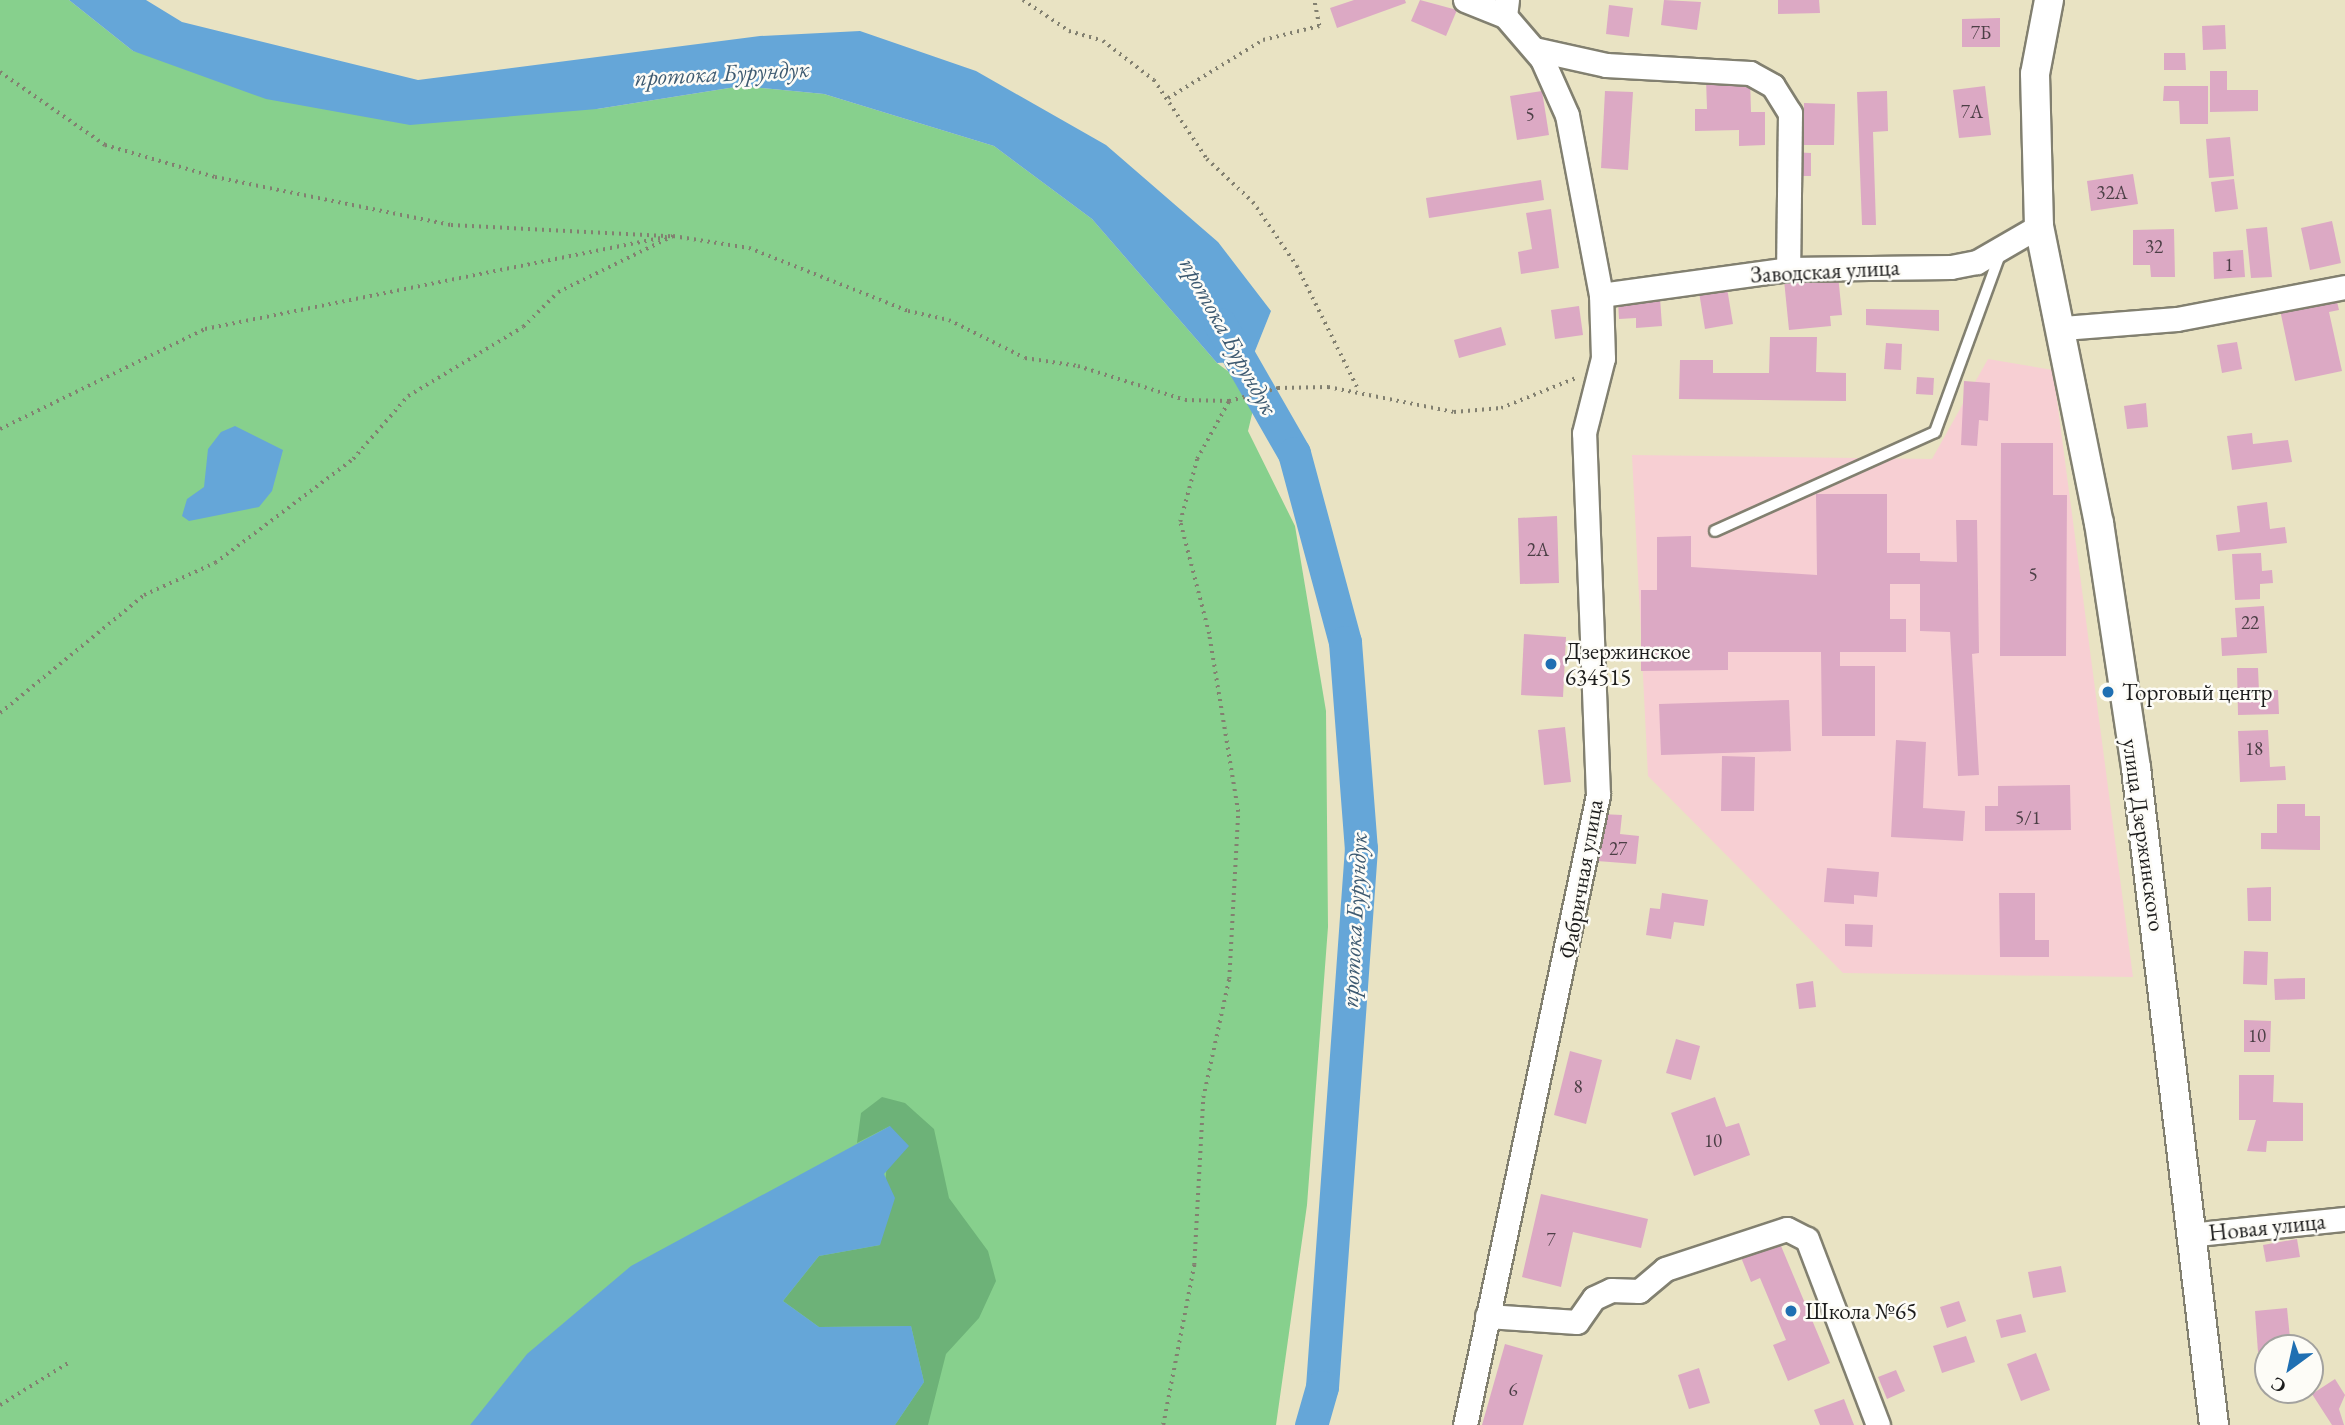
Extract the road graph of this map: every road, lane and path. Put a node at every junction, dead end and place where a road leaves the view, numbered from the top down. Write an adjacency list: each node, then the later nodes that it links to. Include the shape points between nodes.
1 (1023, 0): 8 (path, via 1069,31 1133,60)
2 (1314, 0): 8 (path, via 1319,26 1263,40)
3 (1465, 0): 5 (street)
4 (2048, 1): 9 (street, улица Дзержинского, via 2035,74)
5 (1506, 8): 6 (street)
6 (1534, 49): 12 (street, via 1606,65 1750,73 1773,86 1790,113); 14 (street, via 1567,115)
7 (0, 72): 10 (path, via 105,145 215,177 451,225)
8 (1168, 98): 17 (path, via 1207,159 1253,202 1297,266)
9 (2039, 226): 11 (street, Заводская улица); 15 (street, улица Дзержинского)
10 (673, 236): 18 (path, via 749,248 908,311 949,320 1025,358 1078,366 1185,400); 19 (path, via 205,329); 21 (path, via 558,292 523,327 408,396 353,459 215,563 144,595)
11 (2002, 249): 12 (street, Заводская улица, via 1951,267); 20 (lane, via 1935,432)
12 (1788, 269): 14 (street, Заводская улица)
13 (2345, 288): 15 (street, via 2177,319)
14 (1601, 295): 16 (street)
15 (2063, 328): 23 (street, улица Дзержинского, via 2139,794)
16 (1603, 358): 17 (path, via 1549,394 1501,408 1454,412 1394,404); 24 (street, Фабричная улица, via 1584,433 1598,795)
17 (1358, 389): 18 (path, via 1278,388)
18 (1229, 401): 27 (path, via 1197,459 1180,522 1209,634 1238,812 1229,979 1203,1098 1194,1265)
19 (0, 429)
20 (1715, 531)
21 (0, 713)
22 (2345, 1219): 23 (street, Новая улица)
23 (2189, 1235): 30 (street, улица Дзержинского)
24 (1488, 1317): 28 (street, Фабричная улица); 29 (street, via 1577,1322 1603,1294 1639,1291 1665,1269 1787,1229 1807,1239)
25 (68, 1363): 26 (path)
26 (0, 1405)
27 (1163, 1425)
28 (1465, 1425)
29 (1878, 1425)
30 (2214, 1425)

